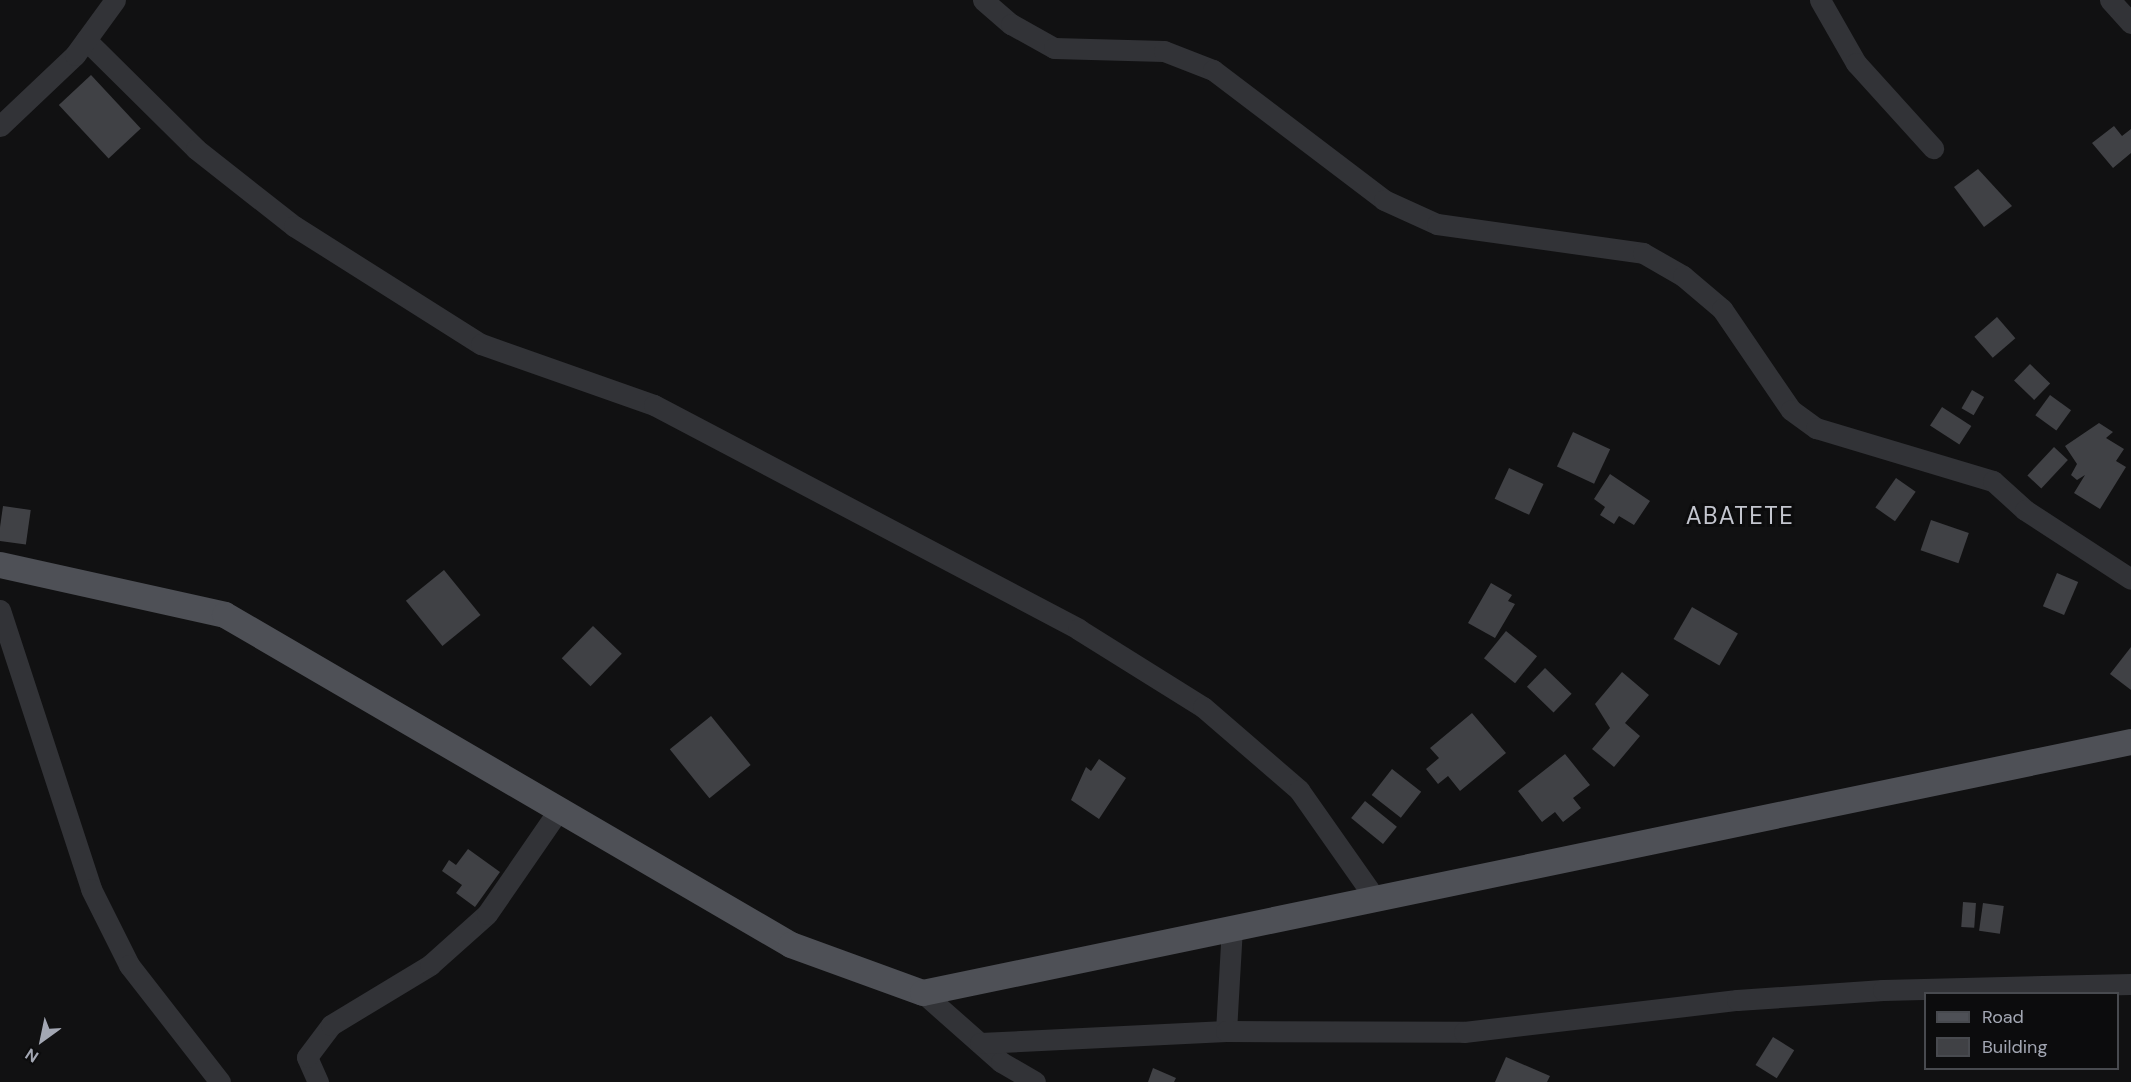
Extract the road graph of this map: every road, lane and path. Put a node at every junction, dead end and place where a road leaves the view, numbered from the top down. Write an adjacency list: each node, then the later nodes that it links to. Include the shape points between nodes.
1 (115, 0): 6 (street)
2 (983, 0): 10 (street, via 1011,24 1054,48 1164,51 1213,70 1384,200 1437,224 1643,254 1683,276 1722,309 1791,410 1816,428 1993,481 2025,510)
3 (1820, 0): 8 (street, via 1857,63)
4 (2110, 0): 5 (street)
5 (2131, 23)
6 (86, 40): 7 (street, via 32,100); 14 (street, via 196,149 294,226 481,344 654,405 1078,629 1203,707 1299,789)
7 (0, 126)
8 (1933, 148)
9 (0, 565): 13 (main road, via 225,615)
10 (2131, 579)
11 (0, 610): 22 (street, via 91,889 129,965)
12 (2131, 742): 14 (main road)
13 (560, 808): 19 (main road, via 791,945); 23 (street, via 487,914 430,965 331,1025 307,1057)
14 (1375, 898): 15 (main road)
15 (1232, 928): 19 (main road); 20 (street)
16 (2131, 984): 18 (street)
17 (1924, 992): 20 (street, via 1760,999 1464,1032)
18 (1933, 992)
19 (923, 993): 21 (street)
20 (1226, 1031): 21 (street)
21 (980, 1043): 24 (street)
22 (220, 1082)
23 (318, 1082)
24 (1035, 1082)

